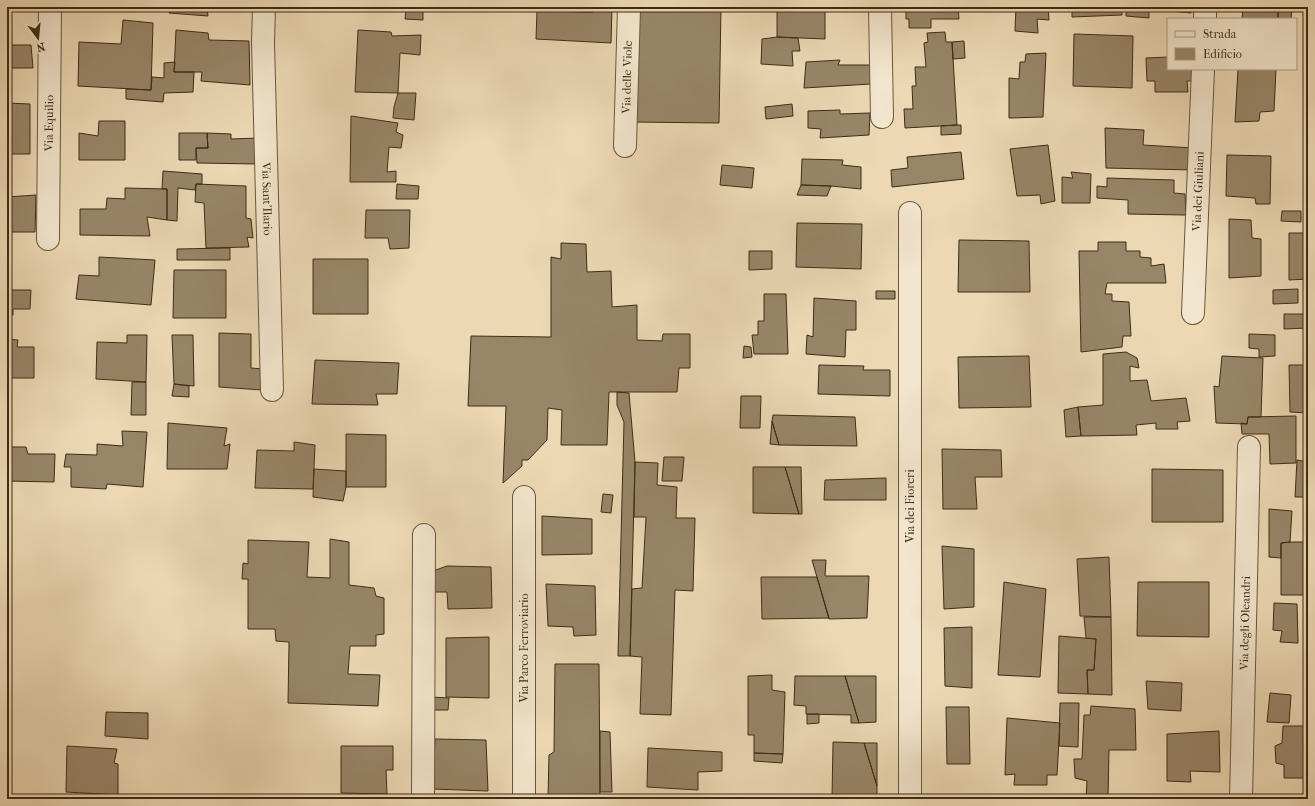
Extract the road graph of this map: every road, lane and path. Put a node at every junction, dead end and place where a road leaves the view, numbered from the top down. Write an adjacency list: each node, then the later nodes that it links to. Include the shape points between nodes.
1 (50, 7): 11 (street, Via Equilio)
2 (264, 7): 13 (street, Via Sant'Ilario)
3 (629, 7): 9 (street, Via delle Viole)
4 (880, 7): 8 (street)
5 (1205, 7): 6 (street)
6 (1204, 18)
7 (1202, 70): 12 (street, Via dei Giuliani)
8 (882, 117)
9 (625, 146)
10 (910, 213): 19 (street, Via dei Fioreri)
11 (48, 239)
12 (1193, 313)
13 (272, 390)
14 (1249, 447): 20 (street, Via degli Oleandri)
15 (524, 498): 18 (street, Via Parco Ferroviario)
16 (424, 535): 17 (street)
17 (423, 799)
18 (524, 799)
19 (910, 799)
20 (1242, 799)

